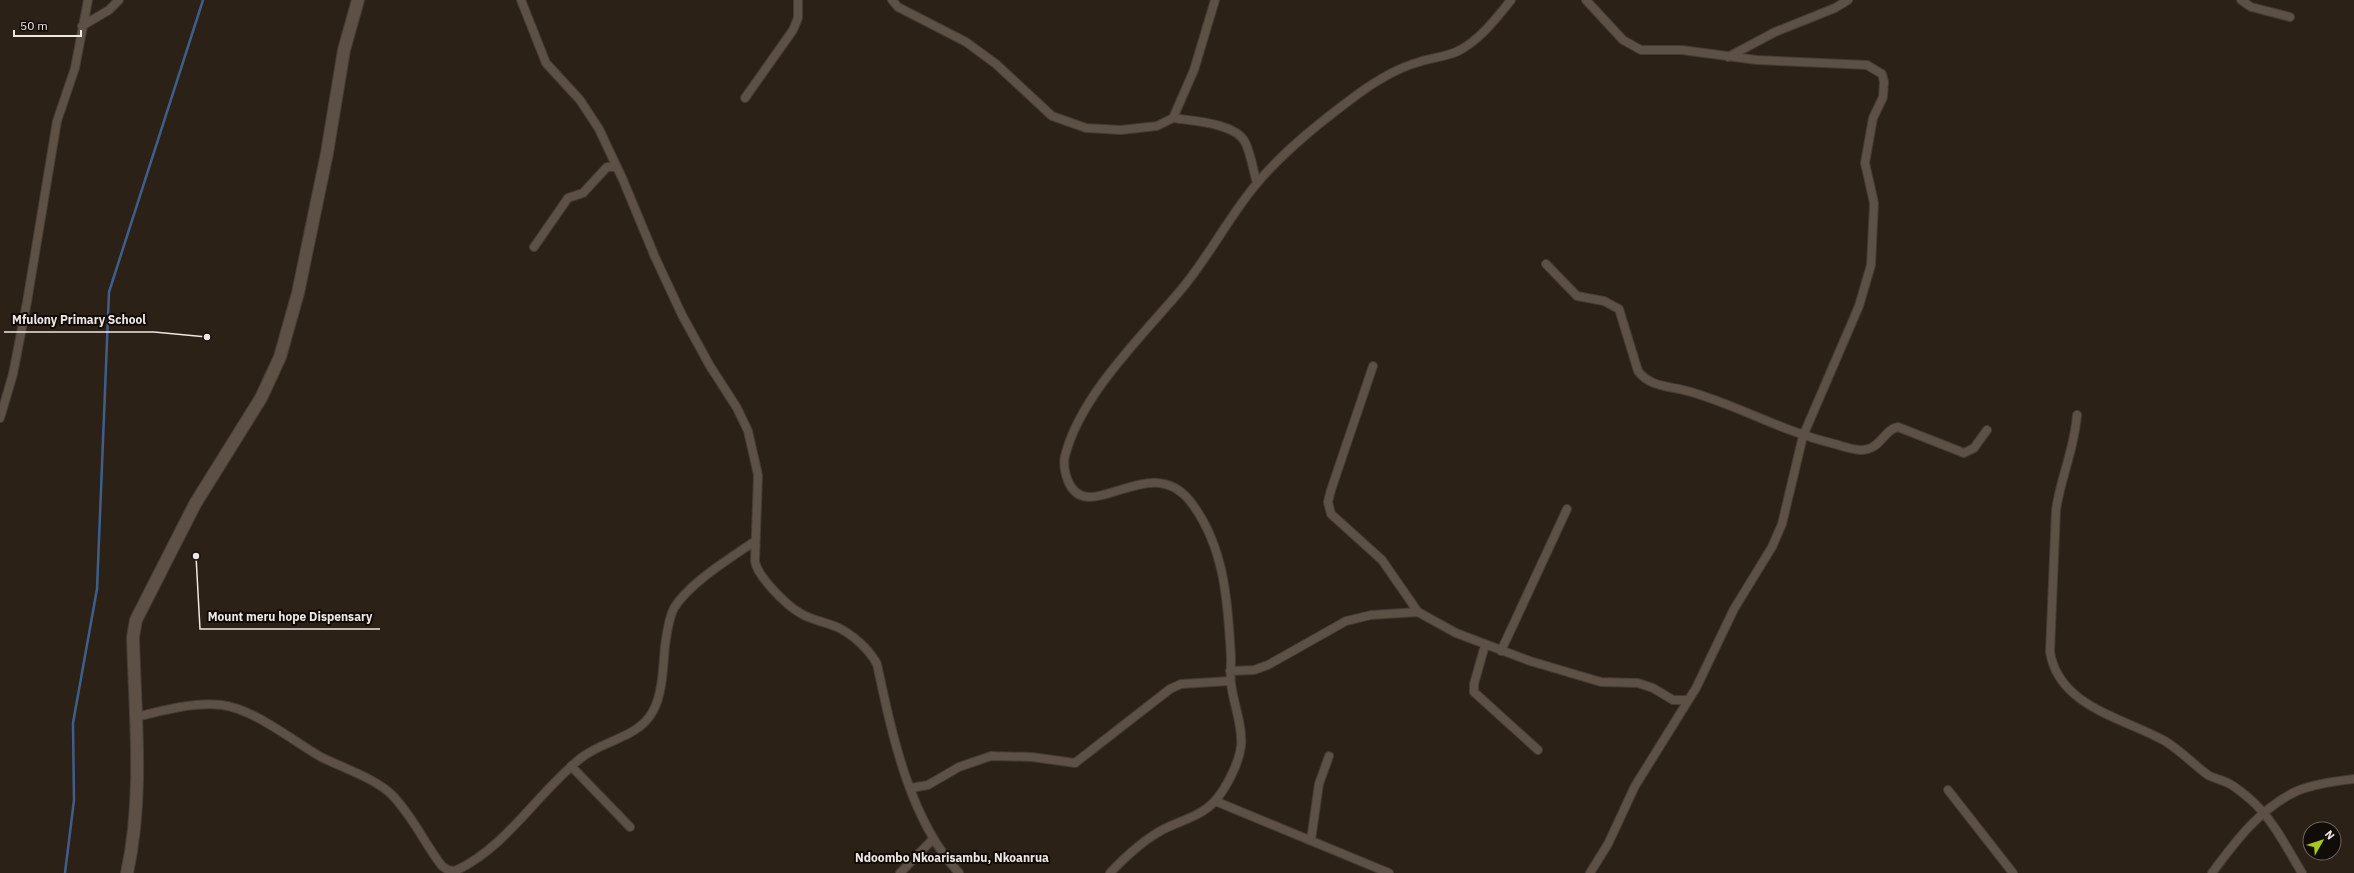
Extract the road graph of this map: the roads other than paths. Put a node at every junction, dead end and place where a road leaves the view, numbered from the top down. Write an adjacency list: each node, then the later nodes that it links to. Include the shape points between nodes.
1 (88, 0): 13 (street)
2 (119, 0): 13 (street)
3 (358, 0): 34 (street, via 344,50 327,153 288,333 261,398 195,504 136,620 133,637)
4 (521, 0): 17 (street, via 546,63 585,106 599,129)
5 (798, 0): 15 (street, via 798,18 792,30)
6 (892, 0): 16 (street, via 898,7 951,33 981,53 1052,116 1060,120 1086,128 1121,130 1157,126)
7 (1215, 0): 16 (street, via 1194,70)
8 (1511, 0): 18 (street, via 1478,36 1457,51 1399,69 1356,96 1296,144)
9 (1586, 0): 14 (street, via 1609,28 1633,47 1641,50 1682,50)
10 (1848, 0): 14 (street, via 1835,8 1774,32)
11 (2241, 0): 12 (street, via 2251,7)
12 (2290, 17)
13 (82, 26): 23 (street, via 75,68 57,121 27,302 10,385)
14 (1728, 58): 25 (street, via 1868,65 1882,74 1884,82 1883,97 1873,118 1865,163 1874,203 1871,265 1859,306)
15 (745, 98)
16 (1173, 118): 18 (street, via 1229,128 1238,133 1247,147)
17 (616, 167): 19 (street, via 607,167 583,193 568,198); 27 (street, via 682,315 748,431 758,475)
18 (1257, 183): 31 (street, via 1180,291 1123,356 1090,402 1073,435 1064,464 1067,478 1075,492 1088,499 1156,481 1175,487 1189,499 1220,558 1228,620)
19 (534, 247)
20 (1546, 264): 25 (street, via 1577,296 1604,301 1619,309 1635,364 1648,381 1690,391)
21 (1373, 366): 28 (street, via 1340,457 1328,508 1331,514 1382,560)
22 (2077, 415): 42 (street, via 2075,439 2056,510 2050,652 2054,668 2064,683 2081,699 2104,714 2164,741 2183,753 2209,776 2235,788 2250,799)
23 (0, 418)
24 (1987, 430): 25 (street, via 1974,448 1964,454 1898,427 1877,445 1862,450)
25 (1804, 436): 33 (street, via 1795,464 1786,512 1772,547 1734,609)
26 (1567, 510): 30 (street)
27 (755, 541): 37 (street, via 692,588 674,608 668,624 658,695 654,710 648,719 630,733 590,751); 39 (street, via 756,569 770,586 798,613 846,632 873,657)
28 (1418, 612): 29 (street, via 1456,634); 31 (street, via 1370,615 1346,621 1268,665 1254,670)
29 (1485, 645): 30 (street); 35 (street, via 1474,692)
30 (1502, 650): 33 (street, via 1601,682 1638,683 1653,688 1673,700)
31 (1230, 671): 32 (street)
32 (1230, 681): 39 (street, via 1175,686 1156,698 1075,763 1032,757 991,756 959,767 928,785); 41 (street, via 1241,748 1238,759)
33 (1688, 700): 51 (street, via 1635,786 1608,844)
34 (137, 717): 37 (street, via 165,710 220,705 240,710 384,789 400,803 442,866 455,871 495,843); 46 (street, via 139,756 135,827)
35 (1538, 750)
36 (1329, 756): 45 (street, via 1319,784)
37 (571, 766): 43 (street)
38 (2354, 779): 42 (street, via 2298,791)
39 (911, 788): 44 (street)
40 (1948, 790): 52 (street)
41 (1215, 801): 45 (street); 49 (street, via 1198,813 1161,831)
42 (2264, 815): 53 (street, via 2241,834); 54 (street)
43 (630, 827)
44 (932, 840): 47 (street); 48 (street)
45 (1311, 840): 50 (street)
46 (128, 873)
47 (900, 873)
48 (959, 873)
49 (1110, 873)
50 (1388, 873)
51 (1590, 873)
52 (2013, 873)
53 (2212, 873)
54 (2302, 873)

